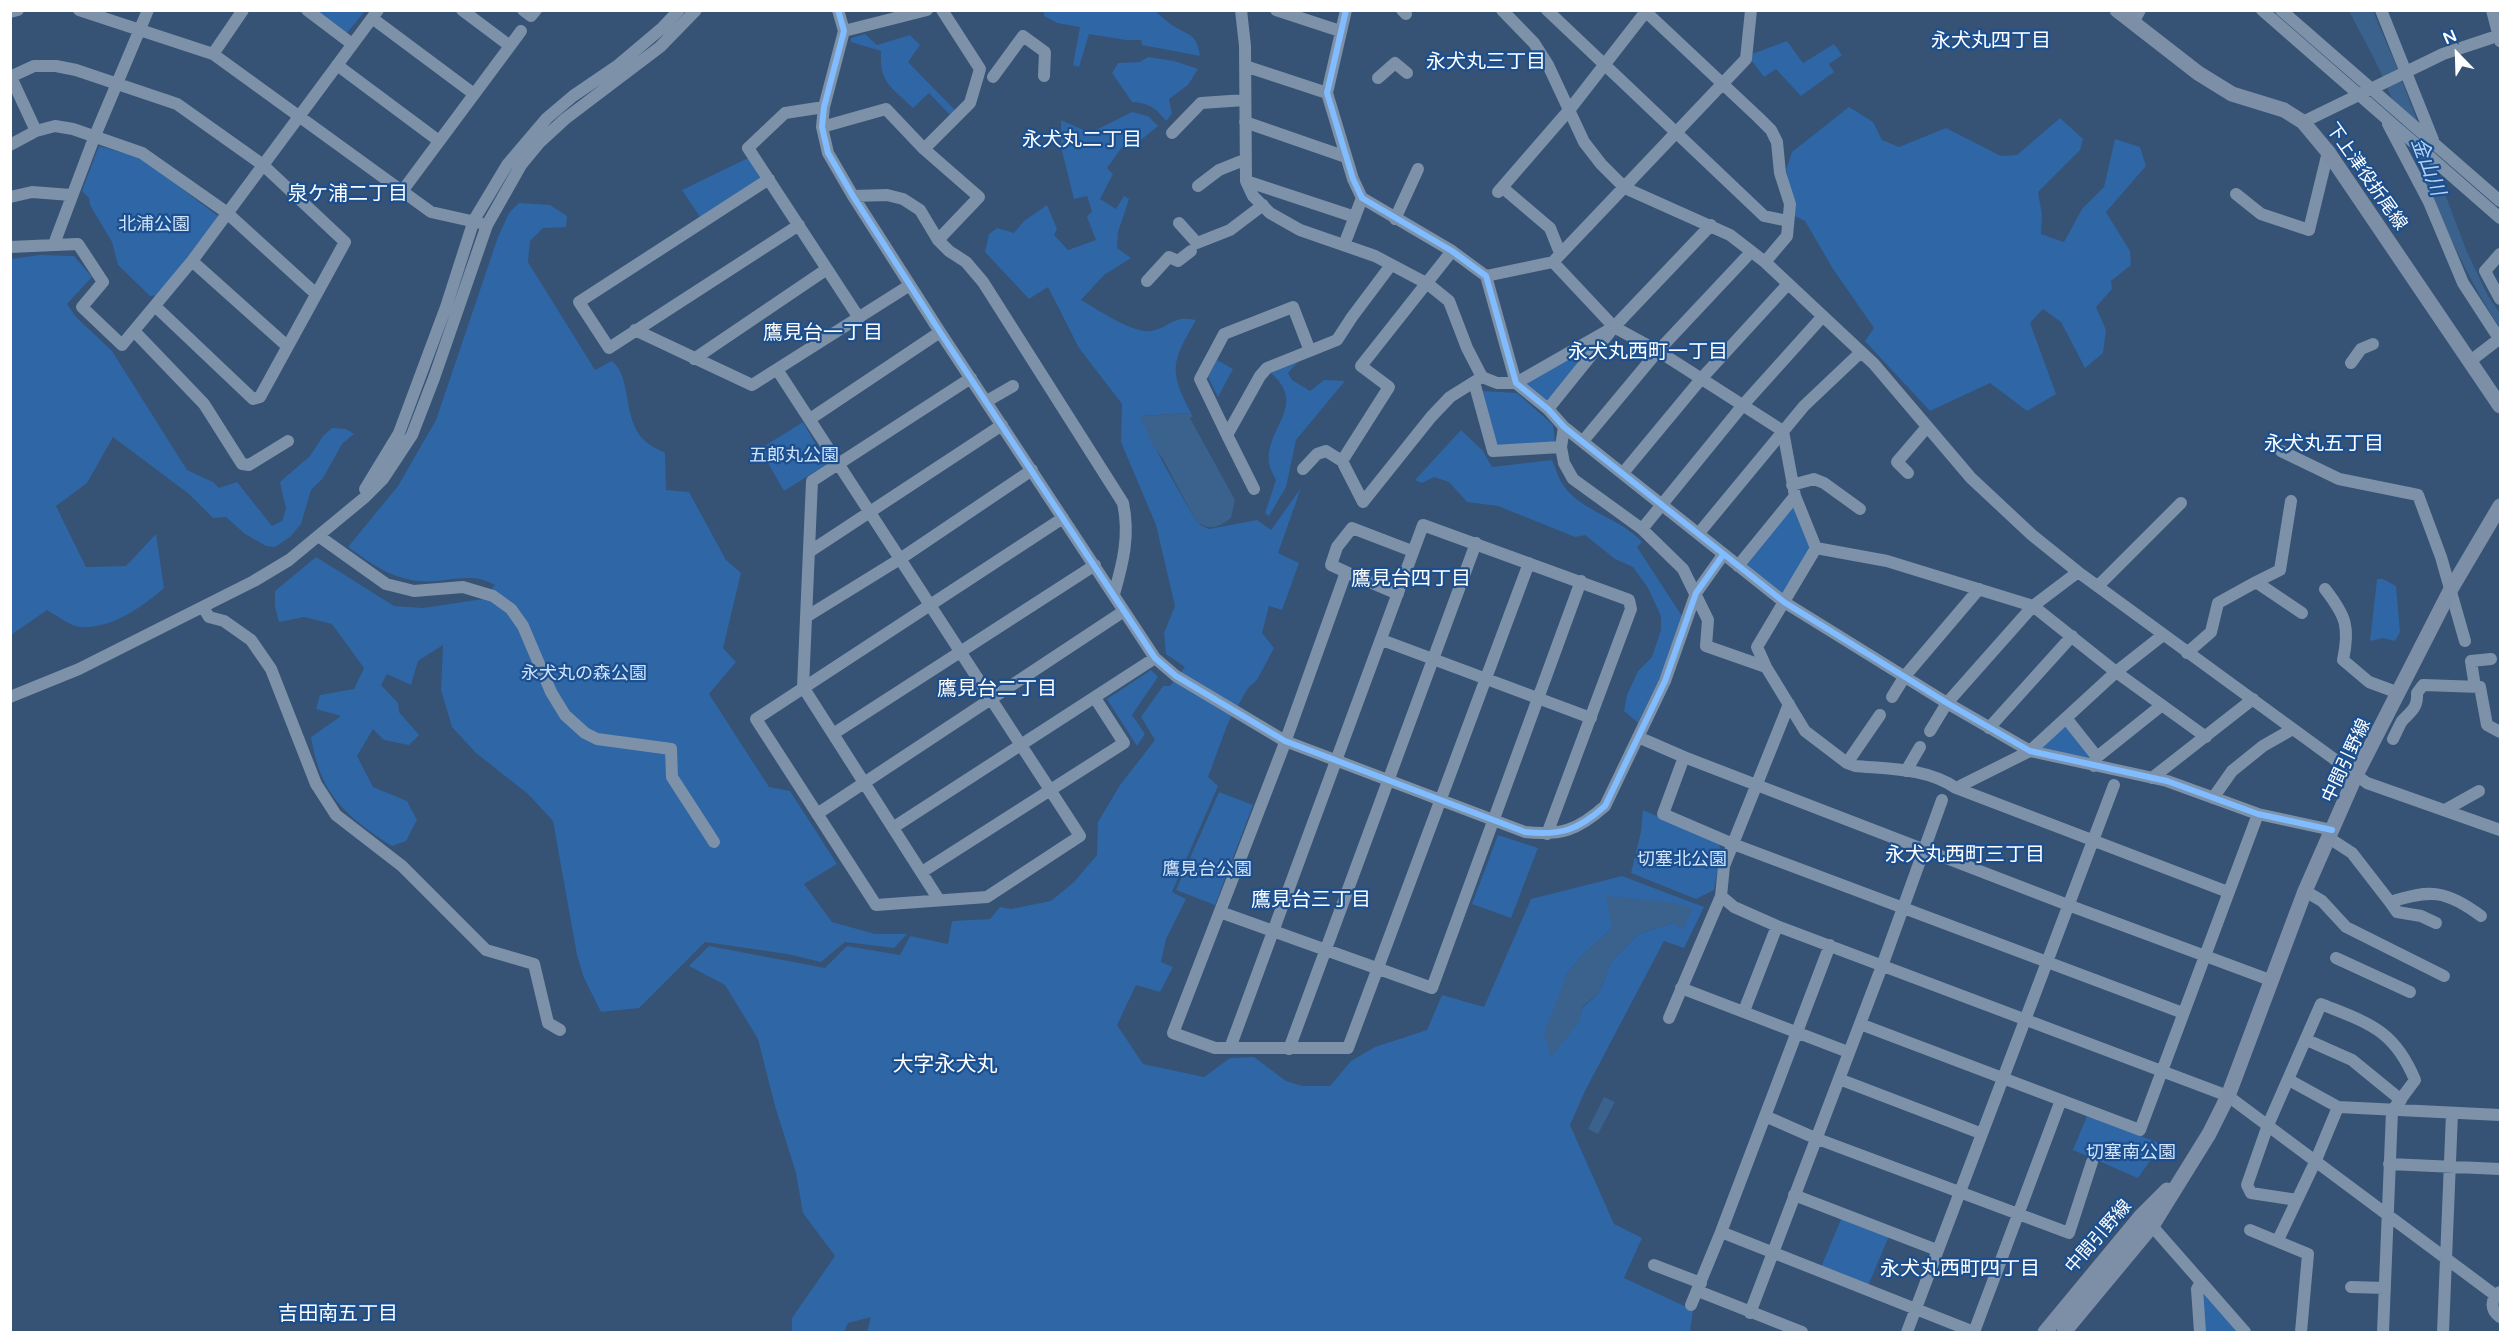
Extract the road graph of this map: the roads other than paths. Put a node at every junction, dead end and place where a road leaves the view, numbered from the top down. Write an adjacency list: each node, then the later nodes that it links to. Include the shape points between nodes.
1 (18, 10): 26 (street)
2 (79, 10): 29 (street)
3 (148, 10): 29 (street)
4 (243, 10): 36 (street)
5 (308, 10): 34 (street)
6 (462, 10): 35 (street)
7 (523, 10): 8 (street, via 531,16)
8 (536, 10)
9 (679, 10): 89 (street, via 617,66 547,118 507,165)
10 (696, 10): 92 (street, via 660,47 540,142 521,165)
11 (838, 10): 31 (street)
12 (927, 10): 31 (street)
13 (942, 10): 67 (street, via 980,69 970,103)
14 (1241, 10): 39 (street)
15 (1275, 10): 32 (street)
16 (1346, 10): 32 (street)
17 (1502, 10): 54 (street, via 1534,43)
18 (1547, 10): 38 (street)
19 (1751, 10): 47 (street, via 1746,59)
20 (2117, 10): 28 (main road, 下上津役折尾線)
21 (2262, 10): 51 (street)
22 (2281, 10): 48 (street)
23 (2381, 10): 41 (street)
24 (2492, 10): 33 (street)
25 (1646, 11): 38 (street); 47 (street)
26 (10, 12)
27 (375, 14): 34 (street); 50 (street)
28 (2137, 16): 58 (main road, 下上津役折尾線, via 2198,73 2232,94 2284,110)
29 (140, 29): 36 (street); 46 (street)
30 (521, 31): 35 (street)
31 (844, 31): 53 (street)
32 (1340, 31): 49 (street)
33 (2500, 37): 41 (street, via 2443,54)
34 (352, 44): 37 (street)
35 (510, 46): 50 (street)
36 (213, 54): 56 (street)
37 (337, 65): 56 (street); 64 (street)
38 (1605, 65): 54 (street); 62 (street)
39 (1245, 66): 49 (street); 52 (street)
40 (1407, 73): 45 (street, via 1395,63)
41 (2407, 73): 48 (street); 66 (street)
42 (11, 76): 46 (street, via 34,66 56,66); 60 (street)
43 (1044, 76): 44 (street, via 1045,52 1023,36)
44 (993, 77)
45 (1378, 78)
46 (117, 84): 63 (street); 71 (street, via 177,104)
47 (1723, 84): 62 (street); 90 (street, via 1771,130 1777,142 1780,173 1790,204)
48 (2377, 88): 51 (street); 55 (street)
49 (1327, 93): 69 (street)
50 (474, 94): 64 (street)
51 (2361, 95): 55 (street); 58 (street)
52 (1245, 100): 57 (street); 61 (street, via 1201,103)
53 (824, 107): 59 (street); 73 (street, via 785,113 748,148)
54 (1570, 109): 76 (street, via 1584,142); 103 (street, via 1501,190 1550,228)
55 (2387, 111): 66 (street); 87 (street, via 2402,132); 122 (street, via 2463,283)
56 (298, 117): 71 (street); 77 (street)
57 (1245, 122): 69 (street); 70 (street)
58 (2303, 122): 68 (main road, 下上津役折尾線)
59 (822, 127): 67 (street, via 886,109); 80 (street, via 828,153)
60 (36, 131): 63 (street, via 55,126); 65 (street)
61 (1172, 133)
62 (1677, 133): 76 (street); 90 (street, via 1764,216)
63 (94, 138): 79 (street); 85 (street, via 142,153)
64 (439, 141): 77 (street)
65 (10, 145)
66 (2436, 146): 83 (street)
67 (924, 149): 95 (street, via 979,197)
68 (2328, 152): 78 (street, via 2308,230 2260,214); 129 (main road, 下上津役折尾線)
69 (1346, 157): 82 (street)
70 (1244, 160): 74 (street); 75 (street, via 1219,170)
71 (262, 165): 85 (street); 113 (street, via 345,242)
72 (1418, 169): 88 (street)
73 (769, 179): 93 (street); 119 (street, via 579,302 609,348)
74 (1246, 181): 84 (street); 86 (street)
75 (1198, 186)
76 (1625, 188): 94 (street); 103 (street)
77 (403, 190): 89 (street, via 431,212)
78 (2236, 194)
79 (71, 195): 81 (street, via 32,192); 96 (street)
80 (853, 196): 95 (street, via 903,198 920,210); 112 (street)
81 (10, 197)
82 (1362, 198): 86 (street); 88 (street)
83 (2500, 201)
84 (1263, 205): 91 (street, via 1230,230 1197,243); 97 (street, via 1300,230)
85 (226, 212): 104 (street); 113 (street)
86 (1355, 217): 97 (street)
87 (2500, 218)
88 (1395, 219): 100 (street)
89 (474, 220): 92 (street); 166 (street, via 399,433 365,489)
90 (1788, 221): 105 (street, via 1786,236)
91 (1179, 223)
92 (487, 225): 166 (street, via 412,435 382,479)
93 (798, 225): 107 (street); 119 (street)
94 (1711, 225): 101 (street); 118 (street)
95 (938, 240): 188 (street, via 966,262 983,282 1123,504 1126,547)
96 (54, 244): 98 (street); 120 (street, via 78,244 103,282 82,308 122,345)
97 (1344, 246): 106 (street, via 1375,255)
98 (10, 247)
99 (1191, 251): 109 (street, via 1178,261 1170,257)
100 (1452, 251): 108 (street); 110 (street)
101 (1751, 252): 105 (street); 126 (street)
102 (2500, 254): 114 (street, via 2485,271)
103 (1556, 257): 108 (street); 118 (street)
104 (192, 261): 115 (street); 124 (street)
105 (1765, 262): 111 (street)
106 (1391, 265): 110 (street); 125 (street, via 1337,340)
107 (827, 269): 117 (street); 128 (street)
108 (1486, 276): 135 (street)
109 (1147, 281)
110 (1428, 284): 133 (street, via 1449,301); 151 (street, via 1361,366 1389,387)
111 (1788, 284): 116 (street); 134 (street)
112 (910, 285): 117 (street); 121 (street)
113 (316, 294): 124 (street)
114 (2500, 299)
115 (156, 307): 120 (street); 124 (street, via 253,399 260,397)
116 (1823, 316): 127 (street); 138 (street)
117 (859, 318): 131 (street)
118 (1614, 327): 126 (street); 135 (street); 140 (street)
119 (635, 330): 128 (street)
120 (135, 332): 147 (street, via 204,404 242,464 249,465)
121 (940, 332): 132 (street); 141 (street)
122 (2500, 340): 129 (street)
123 (2373, 344): 130 (street, via 2361,349)
124 (287, 346)
125 (1310, 351): 146 (street, via 1267,368); 146 (street, via 1293,307 1224,334 1200,379)
126 (1658, 351): 134 (street); 148 (street)
127 (1861, 352): 144 (street); 145 (street)
128 (694, 359): 131 (street, via 752,385)
129 (2469, 362): 139 (main road, 下上津役折尾線)
130 (2351, 363)
131 (778, 371): 141 (street)
132 (971, 378): 137 (street); 152 (street)
133 (1478, 379): 135 (street); 149 (street, via 1493,451); 151 (street, via 1450,397 1431,417 1363,502)
134 (1701, 379): 138 (street); 155 (street)
135 (1516, 383): 140 (street)
136 (1013, 386): 137 (street)
137 (987, 401): 142 (street)
138 (1743, 405): 145 (street); 161 (street)
139 (2500, 406)
140 (1548, 409): 143 (street)
141 (810, 419): 152 (street)
142 (1002, 425): 154 (street); 164 (street)
143 (1564, 427): 148 (street); 149 (street)
144 (1927, 427): 156 (street, via 1897,462); 180 (street, via 1984,491)
145 (1783, 431): 158 (street); 168 (street)
146 (1227, 435): 157 (street)
147 (288, 441)
148 (1583, 441): 155 (street)
149 (1561, 447): 167 (street, via 1573,479)
150 (2281, 451): 185 (street, via 2339,479 2418,495)
151 (1342, 461): 153 (street, via 1326,451 1317,454)
152 (839, 464): 164 (street); 173 (street, via 812,481)
153 (1303, 469)
154 (1032, 470): 165 (street); 175 (street)
155 (1623, 473): 161 (street)
156 (1908, 473)
157 (1254, 489)
158 (1794, 490): 163 (street, via 1814,479); 171 (street); 178 (street)
159 (2291, 501): 182 (street, via 2280,570)
160 (2181, 502): 183 (street)
161 (1662, 503): 167 (street); 168 (street)
162 (2500, 506): 185 (main road, 中間引野線)
163 (1860, 509)
164 (870, 512): 173 (street); 175 (street)
165 (1063, 518): 177 (street); 191 (street)
166 (337, 523): 169 (street)
167 (1642, 529): 187 (street, via 1683,569)
168 (1699, 533): 174 (street)
169 (320, 537): 193 (street, via 280,566); 263 (street, via 386,584 414,591 463,586 493,596 511,609 565,715 597,739 671,749 672,777)
170 (1476, 543): 172 (street, via 1423,525); 176 (street); 204 (street)
171 (1816, 548): 184 (street, via 1887,561); 190 (street)
172 (1412, 551): 179 (street, via 1352,528 1337,547 1331,565); 189 (street)
173 (809, 552): 196 (street)
174 (1723, 555): 178 (street); 187 (street)
175 (900, 559): 191 (street); 196 (street)
176 (1529, 562): 181 (street); 209 (street)
177 (1095, 565): 188 (street); 201 (street)
178 (1738, 566): 190 (street)
179 (1346, 572): 189 (street); 233 (street)
180 (2078, 572): 183 (street); 192 (street)
181 (1581, 581): 216 (street); 223 (street, via 1629,600 1631,609)
182 (2256, 582): 195 (street); 202 (street, via 2218,603 2211,632)
183 (2098, 586): 197 (street)
184 (1978, 589): 192 (street); 208 (street)
185 (2451, 589): 200 (street); 212 (main road, 中間引野線)
186 (2325, 590): 212 (street, via 2336,603 2348,634 2343,660 2369,682)
187 (1696, 593): 206 (street, via 1708,620 1706,646); 230 (street, via 1665,681)
188 (1114, 594): 194 (street)
189 (1398, 594): 199 (street)
190 (1784, 602): 206 (street, via 1757,647); 208 (street)
191 (930, 606): 201 (street); 210 (street)
192 (2033, 606): 198 (street); 219 (street)
193 (203, 608): 213 (street, via 79,669); 295 (street, via 209,616 224,621 251,640 271,669 316,784 336,815 402,866 486,950 534,964 548,1023)
194 (1124, 611): 203 (street); 218 (street)
195 (2302, 612)
196 (806, 617): 210 (street)
197 (2163, 635): 202 (street); 207 (street)
198 (2072, 636): 207 (street); 225 (street)
199 (1382, 640): 204 (street); 238 (street)
200 (2465, 641)
201 (960, 652): 218 (street); 229 (street)
202 (2187, 653): 217 (street)
203 (1155, 658): 215 (street); 233 (street, via 1176,676)
204 (1434, 659): 209 (street); 245 (street)
205 (2491, 659): 211 (street, via 2471,661)
206 (1766, 666): 220 (street)
207 (2116, 672): 221 (street); 224 (street)
208 (1905, 676): 214 (street); 219 (street)
209 (1486, 679): 216 (street); 252 (street)
210 (803, 687): 229 (street); 255 (street, via 756,719)
211 (2475, 687): 228 (street, via 2480,687 2487,725); 232 (street, via 2423,685 2413,713 2403,721)
212 (2396, 692): 242 (main road, 中間引野線)
213 (10, 697)
214 (1892, 697)
215 (1095, 698): 234 (street); 250 (street, via 1124,743)
216 (1538, 699): 223 (street); 257 (street)
217 (2253, 699): 227 (street); 231 (street)
218 (992, 700): 234 (street); 244 (street)
219 (1947, 703): 225 (street); 226 (street)
220 (1789, 704): 240 (street, via 1805,731); 246 (street)
221 (2162, 705): 231 (street); 239 (street)
222 (1880, 715): 240 (street)
223 (1591, 718): 260 (street)
224 (2066, 718): 236 (street); 239 (street)
225 (1989, 728): 236 (street)
226 (1930, 730)
227 (2291, 730): 242 (street); 251 (street, via 2232,771)
228 (2500, 732)
229 (833, 734): 244 (street)
230 (1638, 737): 237 (street); 260 (street, via 1605,806 1571,830)
231 (2206, 737): 243 (street)
232 (2393, 739)
233 (1285, 741): 238 (street); 274 (street)
234 (1021, 746): 250 (street); 258 (street)
235 (1920, 747): 241 (street)
236 (2030, 751): 239 (street); 248 (street)
237 (1684, 757): 246 (street); 264 (street, via 1663,814)
238 (1337, 761): 245 (street); 278 (street)
239 (2095, 761): 243 (street)
240 (1847, 763): 241 (street)
241 (1906, 771): 248 (street, via 1923,773)
242 (2356, 776): 254 (street); 261 (main road, 中間引野線)
243 (2152, 778): 251 (street)
244 (865, 782): 255 (street); 258 (street)
245 (1389, 782): 252 (street); 280 (street)
246 (1757, 785): 264 (street); 265 (street)
247 (2114, 785): 262 (street)
248 (1956, 788): 262 (street)
249 (2479, 791): 254 (street)
250 (1051, 792): 266 (street); 270 (street, via 1080,836 987,897)
251 (2212, 798): 256 (street)
252 (1441, 800): 257 (street); 285 (street)
253 (1942, 800): 265 (street)
254 (2445, 810): 259 (street)
255 (817, 814): 270 (street, via 876,905)
256 (2258, 814): 261 (street); 268 (street)
257 (1494, 821): 260 (street, via 1525,832); 285 (street, via 1432,988)
258 (894, 828): 266 (street)
259 (2500, 830)
260 (1547, 834)
261 (2330, 834): 267 (main road, 中間引野線); 271 (street, via 2352,853)
262 (2093, 839): 268 (street); 272 (street)
263 (714, 842)
264 (1733, 844): 269 (street, via 1724,866); 273 (street)
265 (1922, 849): 272 (street); 273 (street)
266 (922, 872): 270 (street)
267 (2305, 891): 286 (street, via 2322,901 2346,927); 287 (main road, 中間引野線)
268 (2228, 892): 281 (street)
269 (1721, 896): 277 (street, via 1734,907); 288 (street)
270 (939, 900)
271 (2390, 902): 275 (street, via 2428,892 2461,901); 276 (street, via 2397,912)
272 (2068, 905): 281 (street); 283 (street)
273 (1902, 906): 283 (street); 284 (street)
274 (1220, 912): 278 (street); 298 (street, via 1173,1033 1215,1048)
275 (2481, 916)
276 (2436, 923)
277 (1777, 926): 279 (street); 290 (street)
278 (1273, 932): 280 (street); 298 (street)
279 (1830, 945): 284 (street); 296 (street)
280 (1324, 951): 285 (street); 299 (street)
281 (2204, 956): 287 (street); 291 (street)
282 (2336, 958): 289 (street)
283 (2046, 962): 291 (street); 293 (street)
284 (1882, 966): 293 (street); 294 (street)
285 (1378, 970): 299 (street, via 1348,1048)
286 (2444, 976)
287 (2270, 980): 305 (main road, 中間引野線)
288 (1681, 988): 290 (street); 292 (street)
289 (2410, 992)
290 (1744, 1011): 296 (street)
291 (2183, 1013): 301 (street)
292 (1669, 1018)
293 (2024, 1018): 301 (street); 302 (street)
294 (1860, 1024): 300 (street); 302 (street)
295 (560, 1030)
296 (1798, 1033): 300 (street); 312 (street)
297 (2307, 1040): 304 (street); 307 (street, via 2352,1060); 307 (street, via 2321,1004 2376,1026 2405,1056 2415,1080)
298 (1230, 1048): 299 (street)
299 (1289, 1049)
300 (1848, 1052): 303 (street)
301 (2161, 1071): 305 (street); 306 (street, via 2140,1130)
302 (2002, 1078): 306 (street); 314 (street)
303 (1839, 1079): 314 (street); 315 (street)
304 (2289, 1080): 308 (street); 313 (street)
305 (2228, 1096): 313 (street); 321 (main road, 中間引野線)
306 (2061, 1100): 325 (street)
307 (2401, 1100): 309 (street)
308 (2338, 1107): 309 (street); 316 (street)
309 (2392, 1111): 310 (street); 318 (street)
310 (2452, 1113): 311 (street); 319 (street)
311 (2500, 1115)
312 (1765, 1116): 315 (street); 329 (street)
313 (2268, 1125): 316 (street); 324 (street, via 2247,1185 2251,1193)
314 (1980, 1133): 322 (street)
315 (1815, 1138): 322 (street); 323 (street)
316 (2316, 1160): 324 (street); 326 (street)
317 (2092, 1162): 325 (street, via 2069,1233)
318 (2390, 1164): 319 (street); 326 (street)
319 (2451, 1167): 320 (street); 333 (street)
320 (2500, 1169)
321 (2186, 1171): 327 (main road, 中間引野線); 346 (main road, 中間引野線, via 2141,1216)
322 (1959, 1192): 325 (street); 331 (street)
323 (1794, 1195): 331 (street); 332 (street)
324 (2298, 1200): 330 (street)
325 (2018, 1214): 341 (street, via 1974,1332)
326 (2387, 1214): 333 (street); 338 (street)
327 (2152, 1226): 335 (street); 347 (main road, 中間引野線)
328 (2250, 1230): 330 (street)
329 (1721, 1233): 332 (street); 336 (street)
330 (2278, 1240): 350 (street, via 2308,1254)
331 (1937, 1250): 341 (street)
332 (1771, 1254): 341 (street); 342 (street)
333 (2446, 1258): 339 (street); 352 (street)
334 (1654, 1265): 336 (street)
335 (2201, 1282): 348 (street, via 2197,1289); 349 (street)
336 (1699, 1287): 340 (street); 342 (street)
337 (2351, 1288): 338 (street)
338 (2385, 1288): 351 (street)
339 (2498, 1293): 343 (street, via 2492,1305)
340 (1691, 1305)
341 (1915, 1310): 345 (street)
342 (1750, 1313): 344 (street)
343 (2500, 1317)
344 (1802, 1332)
345 (1906, 1332)
346 (2045, 1332)
347 (2064, 1332)
348 (2200, 1332)
349 (2245, 1332)
350 (2301, 1332)
351 (2383, 1332)
352 (2443, 1332)

